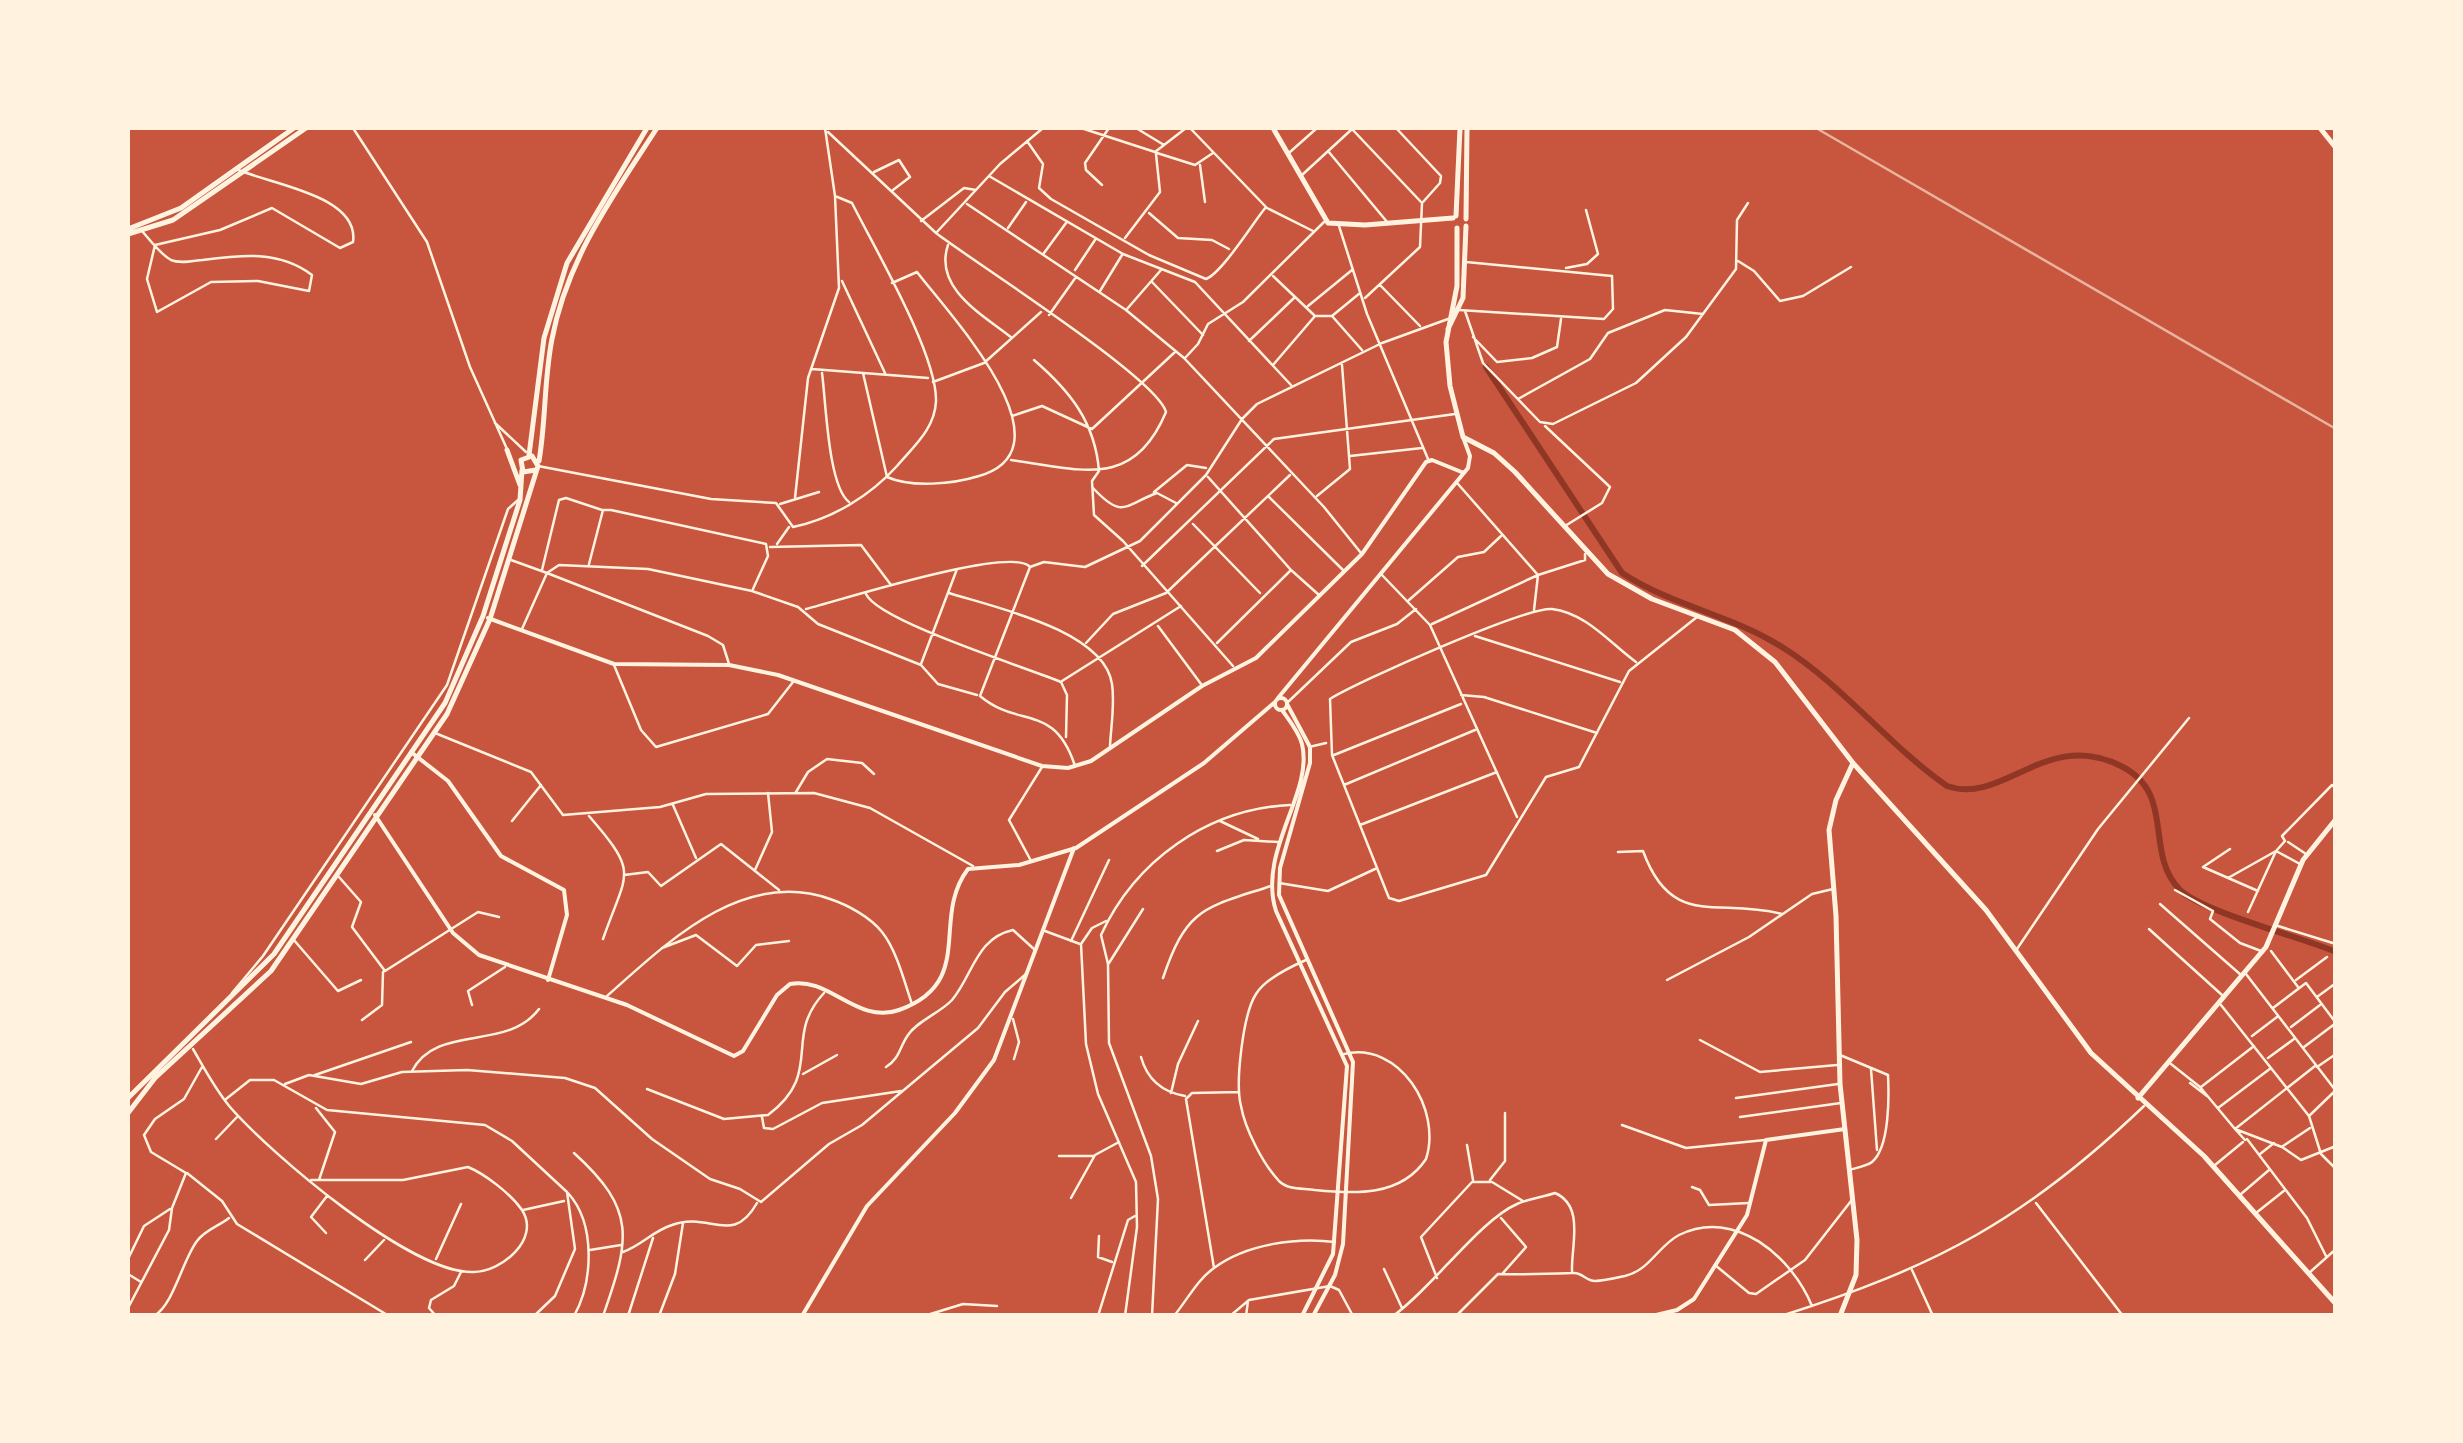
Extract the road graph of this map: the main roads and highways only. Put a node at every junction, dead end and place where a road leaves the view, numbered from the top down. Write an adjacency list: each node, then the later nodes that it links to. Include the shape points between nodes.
1 (294, 128): 8 (main road)
2 (306, 128): 8 (main road)
3 (647, 128): 13 (main road)
4 (657, 128): 13 (main road)
5 (1272, 128): 10 (main road, via 1325,221)
6 (1464, 128): 10 (main road); 11 (main road)
7 (2320, 128): 9 (main road)
8 (272, 145): 12 (main road, via 173,220)
9 (2336, 148)
10 (1455, 222): 11 (main road); 11 (main road); 14 (main road)
11 (1466, 222): 14 (main road)
12 (128, 231)
13 (571, 263): 17 (main road, via 544,338); 18 (main road, via 552,340)
14 (1458, 310): 15 (main road); 15 (main road, via 1448,318)
15 (1447, 332): 22 (main road, via 1463,436 1494,452 1608,574 1757,644)
16 (507, 450): 20 (main road)
17 (529, 456): 18 (main road); 19 (main road)
18 (537, 467): 19 (main road); 21 (main road)
19 (520, 468): 20 (main road)
20 (522, 490): 21 (main road)
21 (487, 618): 24 (main road, via 456,684 288,935); 26 (main road, via 465,682 294,941)
22 (1853, 763): 25 (main road, via 2016,950 2083,1043); 28 (main road, via 1830,817 1838,1065 1856,1271)
23 (2336, 819): 25 (main road, via 2301,865 2263,952)
24 (128, 1098)
25 (2138, 1098): 27 (main road, via 2214,1166)
26 (128, 1113)
27 (2336, 1304)
28 (1840, 1316)

